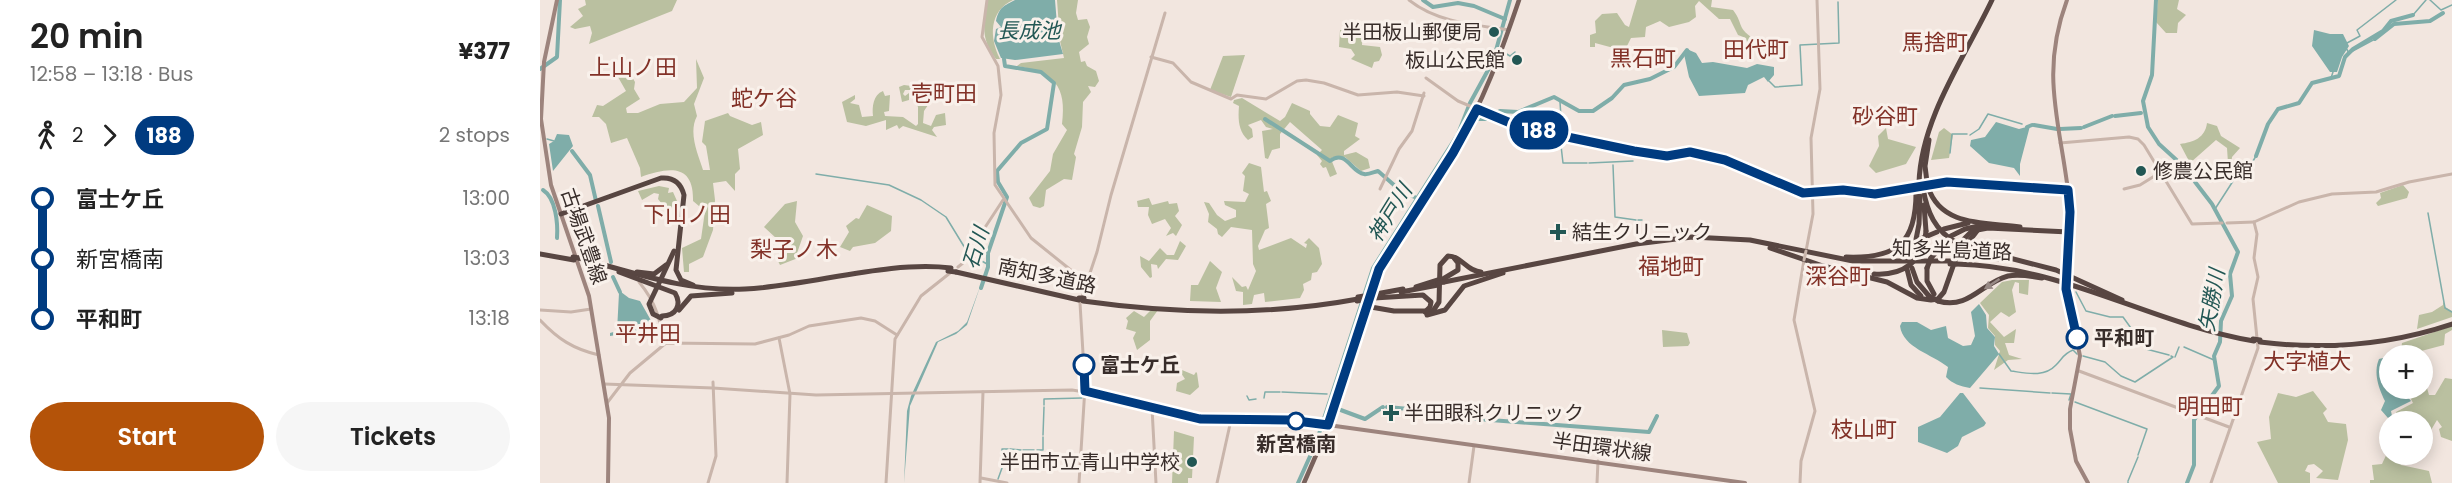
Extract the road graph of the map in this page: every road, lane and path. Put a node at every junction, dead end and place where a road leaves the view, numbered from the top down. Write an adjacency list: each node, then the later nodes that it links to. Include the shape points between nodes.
1 (558, 0): 23 (main road, 古場武豊線, via 544,62 541,113 549,173)
2 (987, 0): 22 (street, via 982,37 998,66 1001,95 994,133 993,179)
3 (1409, 0): 9 (street, via 1440,18)
4 (1519, 0): 9 (main road)
5 (1817, 0): 21 (street, via 1820,89 1811,138)
6 (1994, 0): 13 (highway); 17 (highway, via 1928,133 1921,160)
7 (2067, 0): 14 (main road, via 2053,46 2052,92)
8 (1165, 13): 10 (street)
9 (1505, 29): 12 (main road)
10 (1151, 57): 18 (street, via 1173,63 1191,82 1231,99 1237,95 1266,99 1300,81 1323,83 1358,95 1424,94 1412,131); 53 (street)
11 (1426, 78): 12 (street, via 1448,95)
12 (1477, 109): 21 (street, via 1520,127 1634,151 1667,156 1690,152 1725,160 1797,192); 40 (main road)
13 (1929, 140): 17 (highway); 17 (highway)
14 (2060, 143): 15 (street, via 2133,138 2145,145); 20 (main road)
15 (2161, 172): 19 (street, via 2140,185); 26 (street, via 2192,224)
16 (2452, 174): 25 (street, via 2376,192 2308,200)
17 (1921, 186): 24 (highway, via 1943,212); 38 (highway, via 1905,240 1885,255); 43 (highway, bridge, via 1926,231 1922,250 1909,266 1893,273 1874,274); 45 (highway, bridge, via 1934,222 1957,243); 47 (highway, bridge, via 1920,216)
18 (1380, 189)
19 (2124, 189)
20 (2068, 190): 21 (street, via 1947,182 1875,194 1843,190); 31 (main road)
21 (1813, 194): 37 (street)
22 (1003, 200): 48 (street, via 982,232 973,256); 53 (street, via 1034,241)
23 (561, 215): 35 (highway, via 660,180 670,180 682,196); 60 (main road, 古場武豊線)
24 (1974, 222): 28 (highway); 29 (highway)
25 (2254, 222): 27 (street); 86 (street, via 2258,277 2253,299 2258,348)
26 (2222, 223)
27 (2227, 223)
28 (1990, 226): 31 (highway); 41 (highway, via 1969,233); 44 (highway, bridge, via 1965,228 1949,238); 45 (highway, via 1971,237 1970,247 1976,254)
29 (1944, 229)
30 (1937, 232): 32 (highway)
31 (2069, 232): 73 (main road, bridge, via 2066,287 2079,347)
32 (1918, 240)
33 (1911, 243): 38 (highway, via 1886,257)
34 (1758, 244): 43 (highway); 44 (highway, 知多半島道路, via 1841,263); 50 (highway, 知多半島道路, via 1677,241)
35 (675, 250): 42 (highway, via 664,268 654,274); 54 (highway, via 676,270 682,281); 65 (highway, bridge, via 651,303)
36 (540, 253): 39 (highway, 南知多道路)
37 (1809, 253): 38 (highway); 44 (highway, 知多半島道路, via 1861,262); 46 (highway, 知多半島道路, via 1750,240 1692,237); 103 (street, bridge, via 1804,260 1794,320 1815,411 1801,461)
38 (1863, 257)
39 (577, 259): 42 (highway, 南知多道路); 49 (highway, 南知多道路)
40 (1383, 261): 55 (main road); 59 (main road)
41 (1954, 262): 43 (highway, via 1944,292 1931,300 1917,298 1887,282); 44 (highway, 知多半島道路); 47 (highway, via 1941,290 1931,298 1915,291); 57 (highway, 知多半島道路, via 2004,264 2040,271); 63 (highway, 知多半島道路, via 2037,273)
42 (600, 264): 54 (highway, 南知多道路, via 678,285)
43 (1822, 264)
44 (1924, 264): 56 (highway)
45 (2043, 266): 57 (highway)
46 (1519, 267): 52 (highway, 知多半島道路); 62 (highway, via 1476,272 1455,256 1446,256 1439,270 1439,304 1432,311)
47 (1909, 268): 56 (highway)
48 (953, 270): 54 (highway, 南知多道路, via 916,267); 58 (highway, 南知多道路, via 1081,299 1236,310); 69 (street, via 921,296)
49 (619, 272): 54 (highway, 南知多道路, via 675,287); 65 (highway, via 675,293 677,309)
50 (1503, 273): 52 (highway, 知多半島道路); 64 (highway, via 1464,286 1445,310)
51 (639, 282): 71 (street, via 658,317)
52 (1441, 282): 55 (highway, 南知多道路); 55 (highway, 南知多道路); 64 (highway, via 1456,272 1456,259 1448,258 1443,263 1442,304)
53 (1087, 283): 78 (street, via 1080,306)
54 (736, 291): 65 (highway, via 691,296 675,314)
55 (1372, 295): 58 (highway, 南知多道路, bridge); 59 (main road); 62 (highway, via 1423,295 1431,305)
56 (1931, 295): 63 (highway, one-way to 56, bridge, via 2069,284 2027,276 2003,278 1965,301 1939,300)
57 (2122, 300): 68 (highway, 知多半島道路)
58 (1357, 301): 59 (street)
59 (1366, 306): 62 (highway); 64 (highway, via 1394,314); 85 (main road)
60 (591, 309): 61 (street); 72 (main road, 古場武豊線)
61 (540, 310)
62 (1423, 312)
63 (2151, 314): 68 (highway, 知多半島道路)
64 (1430, 315)
65 (662, 317)
66 (540, 320): 72 (street, via 571,347)
67 (2452, 322): 68 (highway, 知多半島道路, via 2352,342 2307,344 2257,341)
68 (2213, 332)
69 (897, 335): 70 (street, via 875,321 861,318 809,326); 81 (street)
70 (779, 338): 71 (street, via 744,345); 80 (street)
71 (661, 345): 76 (street)
72 (599, 356): 75 (main road, 古場武豊線)
73 (2079, 371): 86 (street); 104 (main road, via 2070,409 2070,429 2076,461)
74 (713, 382): 77 (street)
75 (604, 384): 76 (street); 82 (main road, 古場武豊線)
76 (622, 384): 77 (street); 82 (street)
77 (713, 388): 80 (street); 91 (street, via 716,456)
78 (1085, 391): 79 (street); 83 (street); 95 (street)
79 (983, 392): 81 (street); 89 (street)
80 (790, 394): 81 (street); 92 (street)
81 (892, 394): 93 (street)
82 (607, 403): 90 (main road, 古場武豊線)
83 (1152, 408): 84 (street, via 1200,419); 96 (street)
84 (1231, 420): 85 (street); 97 (street)
85 (1328, 425): 87 (main road, 半田環状線); 88 (main road, 半田環状線); 98 (main road)
86 (2229, 427): 105 (street)
87 (1474, 446): 88 (main road, 半田環状線); 99 (street)
88 (1598, 462): 100 (street); 101 (main road, 半田環状線); 102 (main road, 半田環状線)
89 (980, 481): 94 (street)
90 (608, 483)
91 (708, 483)
92 (787, 483)
93 (886, 483)
94 (1007, 483)
95 (1079, 483)
96 (1156, 483)
97 (1217, 483)
98 (1306, 483)
99 (1469, 483)
100 (1597, 483)
101 (1735, 483)
102 (1745, 483)
103 (1800, 483)
104 (2088, 483)
105 (2211, 483)

